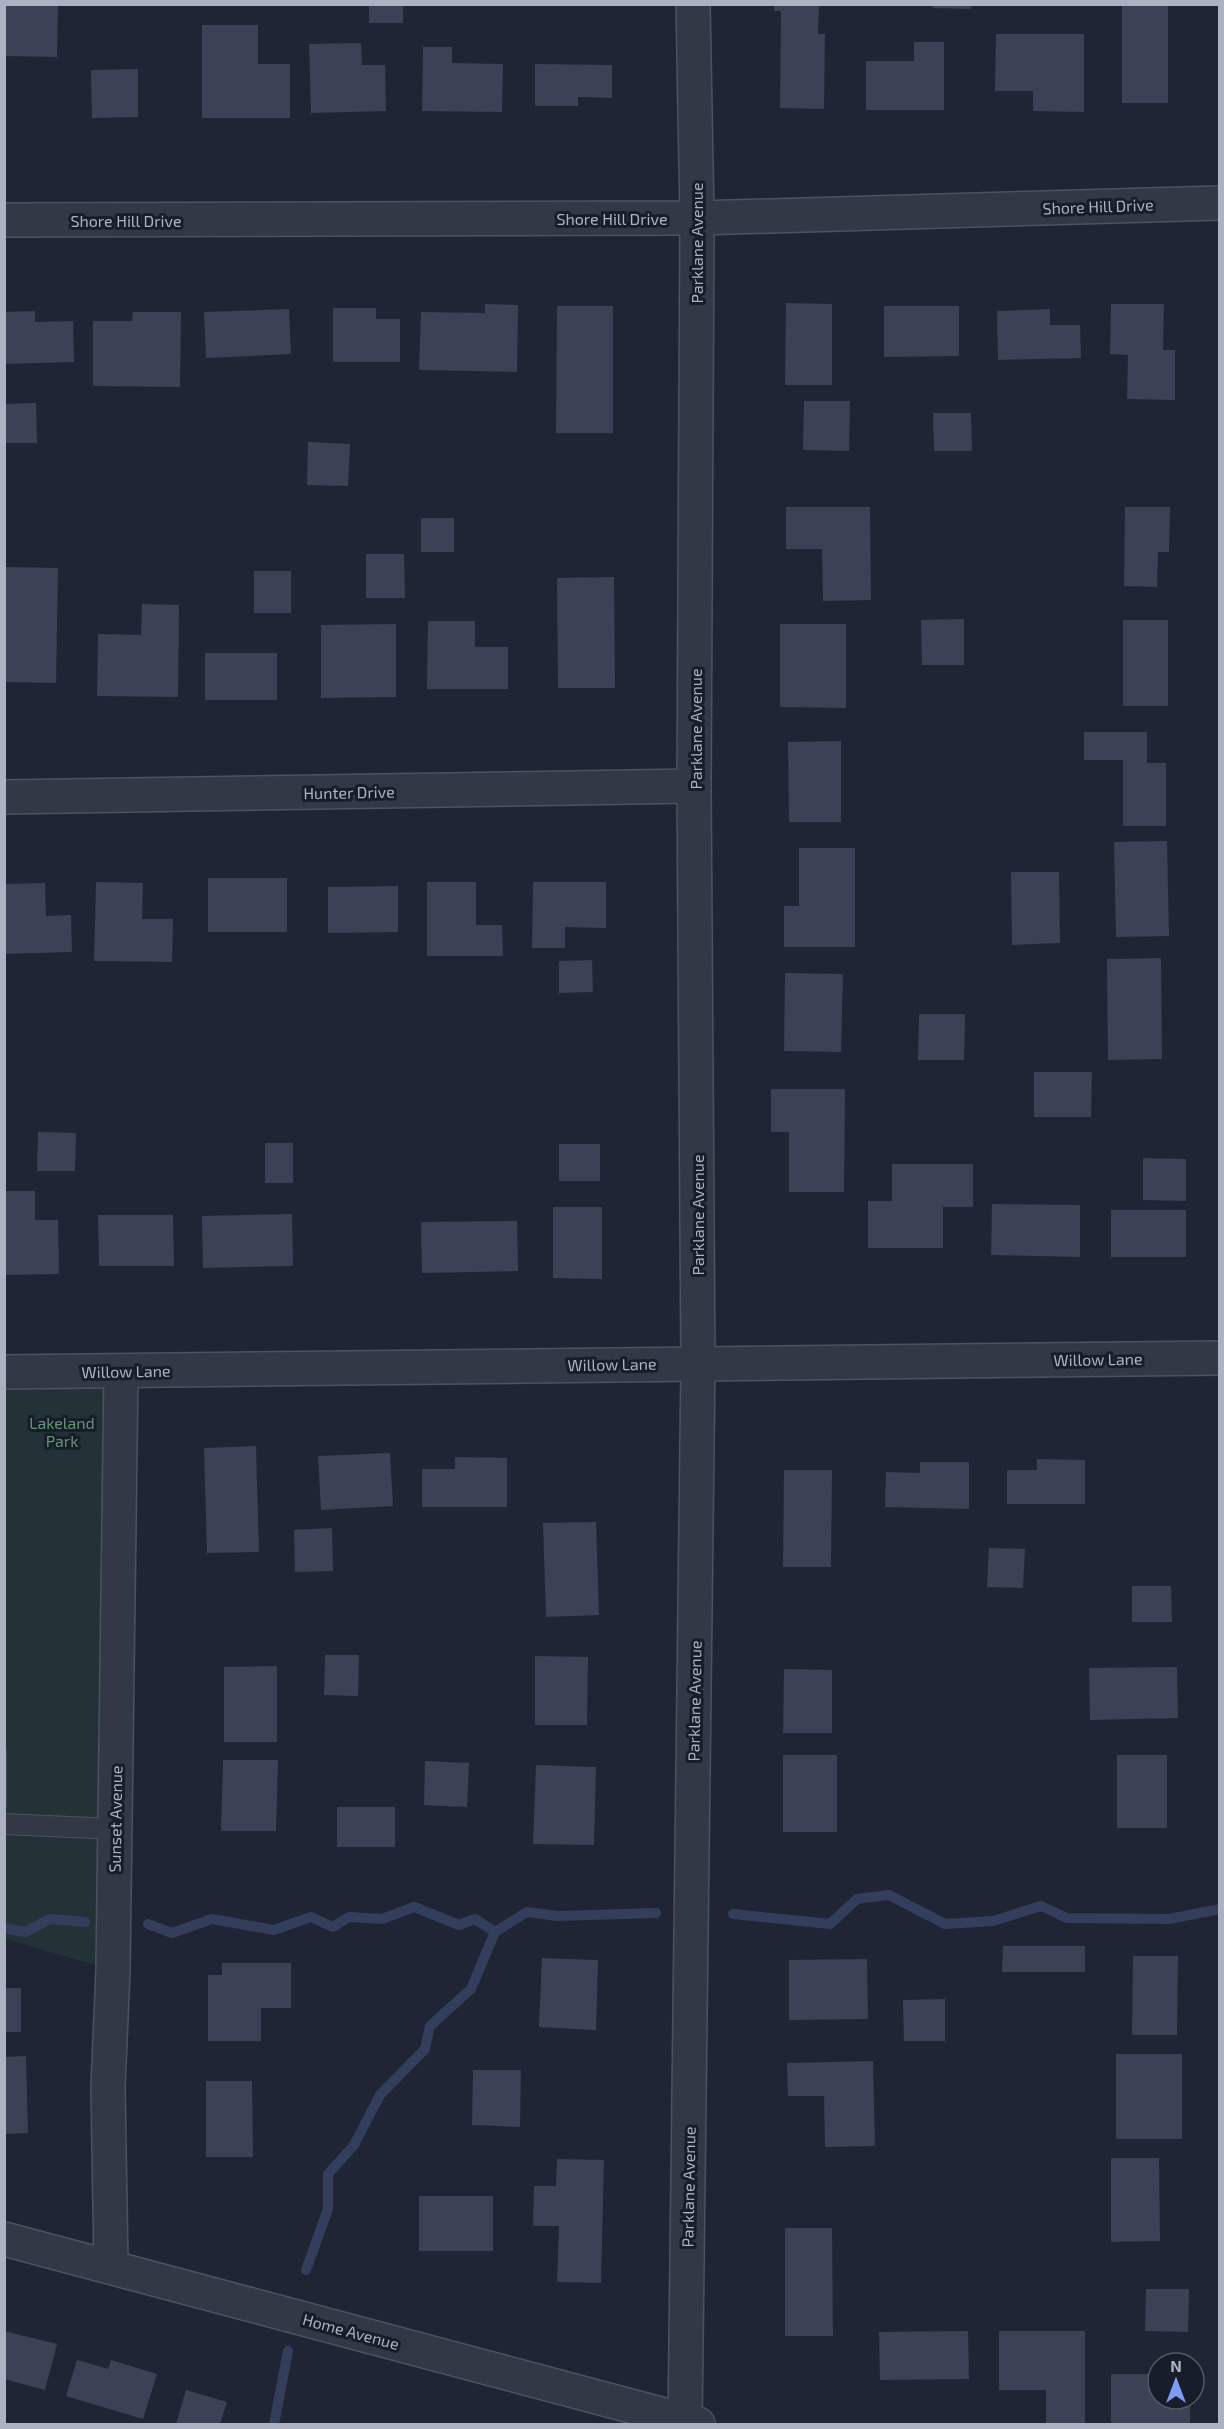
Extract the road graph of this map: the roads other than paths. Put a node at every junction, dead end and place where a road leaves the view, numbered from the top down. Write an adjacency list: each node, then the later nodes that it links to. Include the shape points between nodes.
1 (693, 4): 3 (street, Parklane Avenue)
2 (1220, 203): 3 (street, Shore Hill Drive)
3 (697, 218): 4 (street, Shore Hill Drive); 5 (street, Parklane Avenue)
4 (4, 220)
5 (694, 786): 6 (street, Hunter Drive); 8 (street, Parklane Avenue)
6 (4, 797)
7 (1220, 1358): 8 (street, Willow Lane)
8 (698, 1363): 9 (street, Willow Lane); 15 (street, Parklane Avenue)
9 (121, 1371): 10 (street, Willow Lane); 12 (street, Sunset Avenue)
10 (4, 1372)
11 (4, 1824): 12 (lane)
12 (114, 1829): 14 (street, Sunset Avenue, via 108,2087)
13 (4, 2239): 14 (street, Home Avenue)
14 (111, 2266): 15 (street, Home Avenue)
15 (689, 2423)

